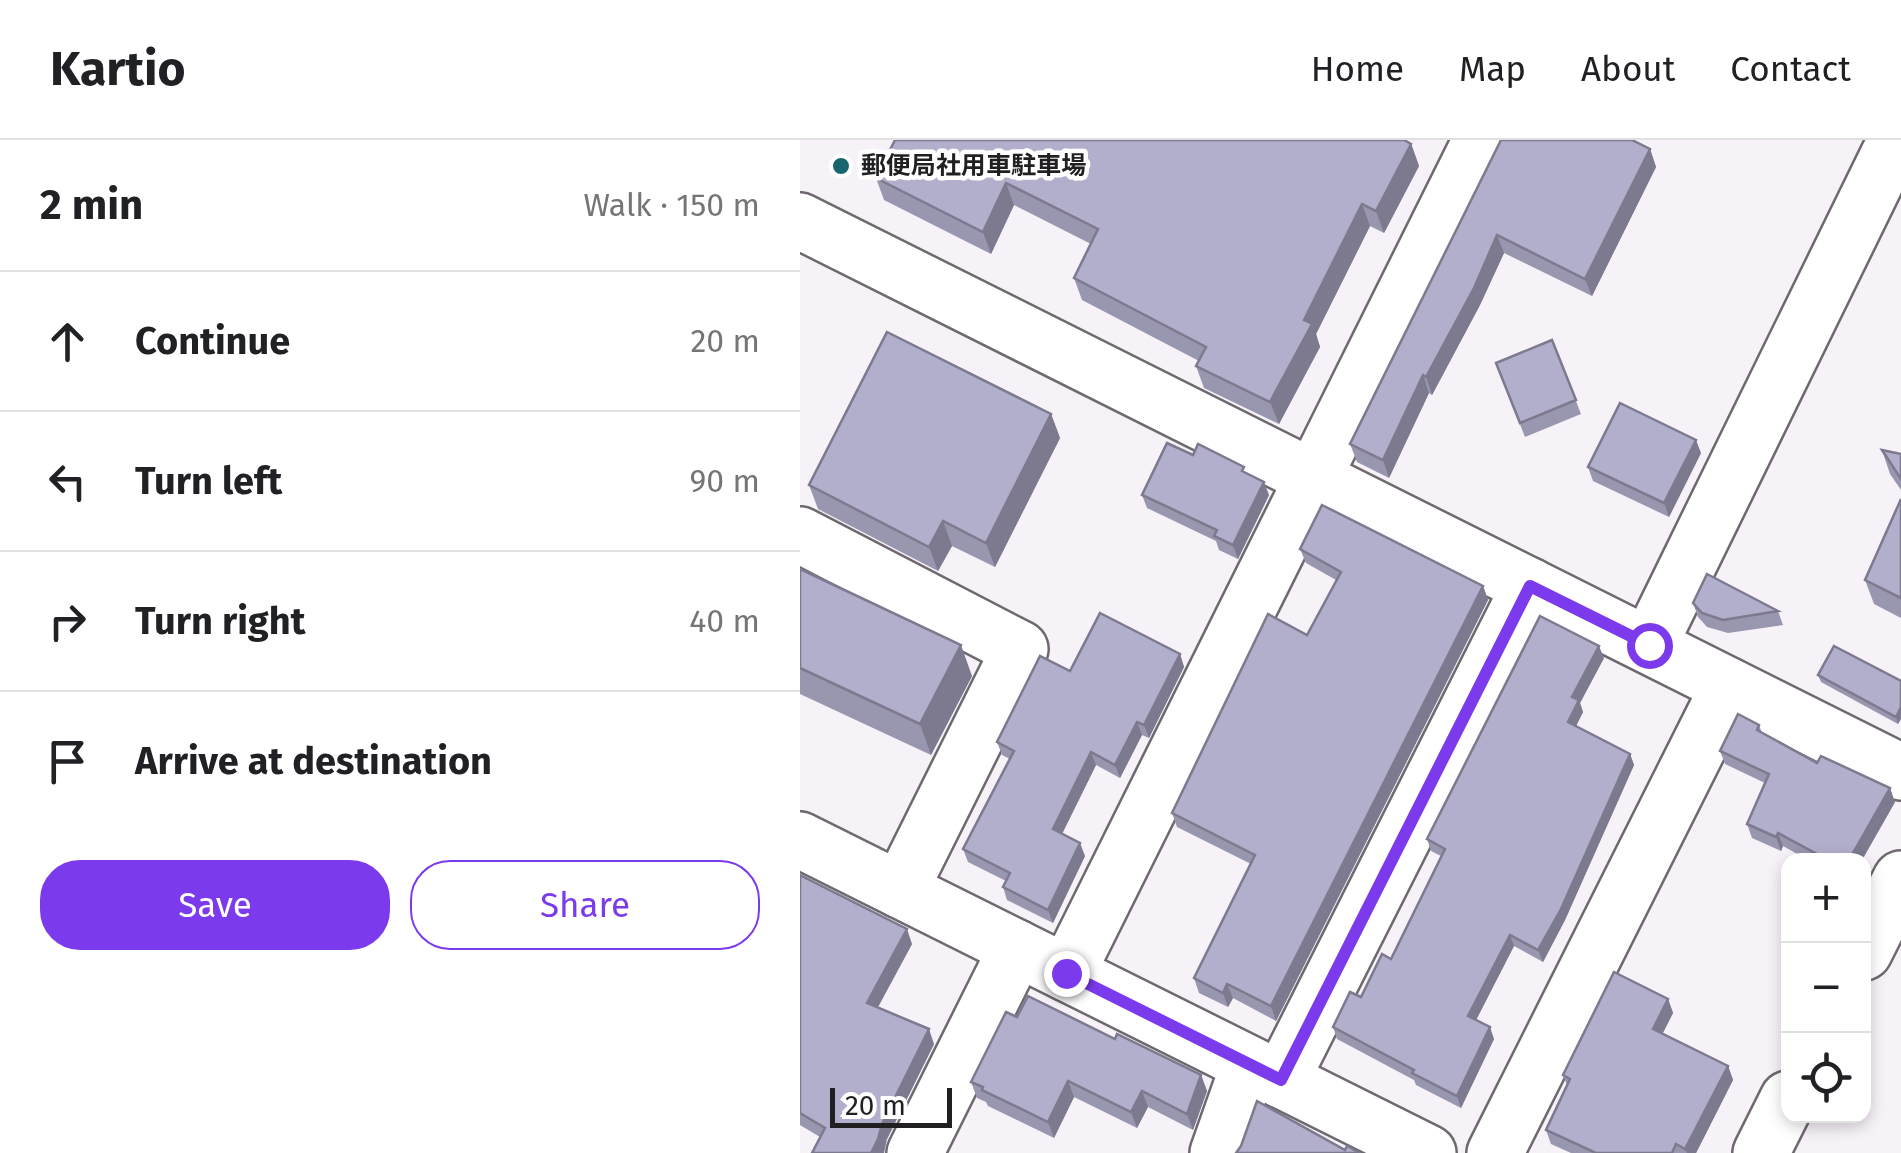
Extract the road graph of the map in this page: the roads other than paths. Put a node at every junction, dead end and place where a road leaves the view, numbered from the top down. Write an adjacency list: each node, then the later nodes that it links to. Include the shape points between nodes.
1 (1481, 140): 4 (street)
2 (1894, 143): 7 (street)
3 (800, 221): 4 (street)
4 (1312, 475): 6 (street); 15 (street)
5 (800, 535): 12 (street, via 1020,648)
6 (1530, 586): 7 (street); 16 (street)
7 (1649, 645): 8 (street)
8 (1729, 686): 9 (street); 21 (street)
9 (1901, 772)
10 (800, 840): 12 (street)
11 (1901, 878): 13 (street)
12 (900, 890): 14 (street)
13 (1868, 943)
14 (1017, 948): 15 (street); 18 (street)
15 (1066, 973): 16 (street)
16 (1265, 1073): 19 (street); 20 (street)
17 (1781, 1112): 22 (street)
18 (915, 1153)
19 (1218, 1153)
20 (1428, 1153)
21 (1495, 1153)
22 (1761, 1153)

